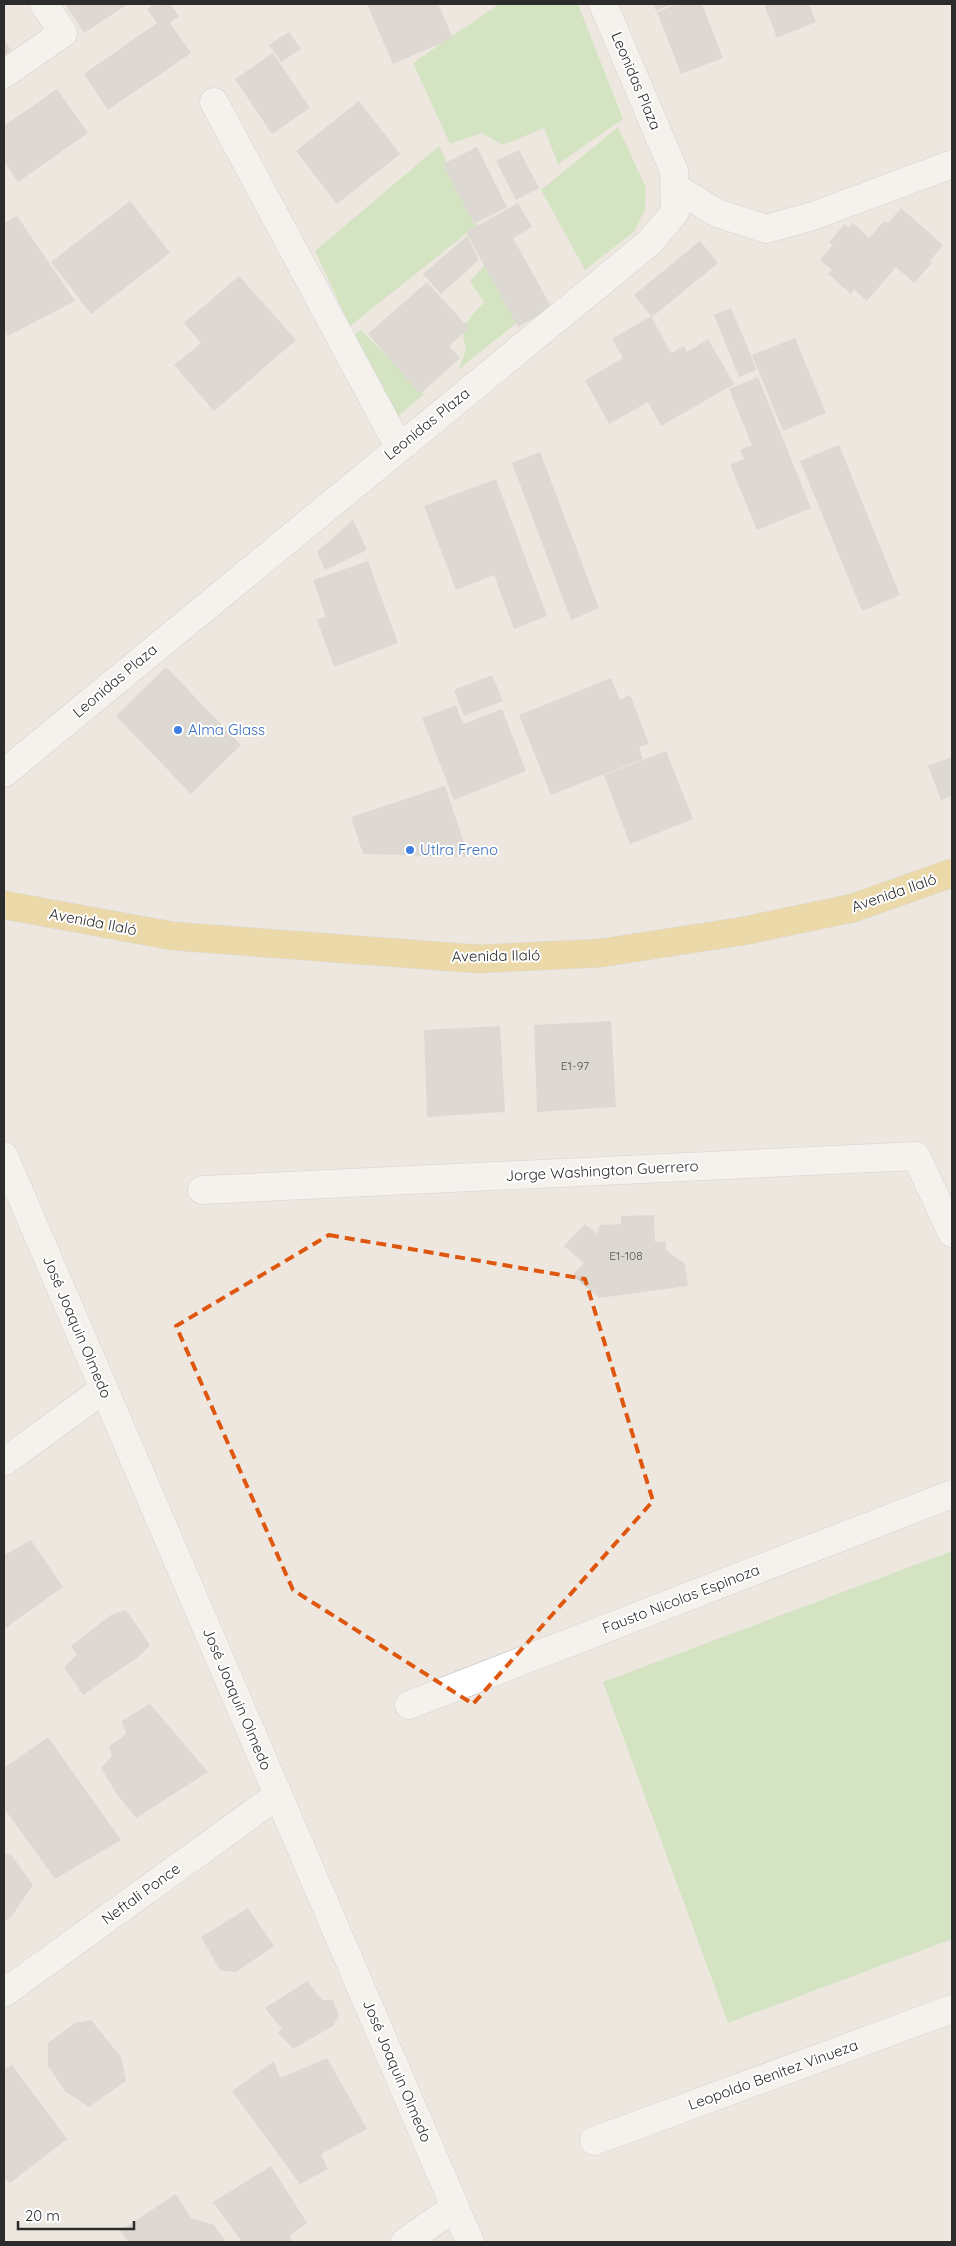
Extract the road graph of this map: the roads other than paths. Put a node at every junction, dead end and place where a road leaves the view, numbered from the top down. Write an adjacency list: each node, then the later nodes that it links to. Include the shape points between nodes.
1 (44, 4): 3 (street, via 63,33)
2 (603, 4): 6 (street, Leonidas Plaza, via 674,171)
3 (4, 74)
4 (214, 102): 7 (street)
5 (952, 164): 6 (street, via 812,216 766,229 717,213)
6 (674, 187): 7 (street, Leonidas Plaza, via 675,212 650,242)
7 (399, 447): 8 (street, Leonidas Plaza)
8 (4, 773)
9 (952, 873): 10 (main road, Avenida Ilaló, via 853,908 743,931 601,953 478,959 173,936)
10 (4, 905)
11 (4, 1156): 14 (street, José Joaquin Olmedo)
12 (202, 1190): 13 (street, Jorge Washington Guerrero, via 916,1156)
13 (952, 1233)
14 (104, 1389): 15 (street); 18 (street, José Joaquin Olmedo)
15 (4, 1462)
16 (952, 1494): 17 (street, Fausto Nicolas Espinoza)
17 (409, 1705)
18 (278, 1795): 19 (street, Neftali Ponce); 22 (street, José Joaquin Olmedo)
19 (4, 1993)
20 (952, 2009): 21 (street, Leopoldo Benitez Vinueza)
21 (594, 2141)
22 (455, 2207): 23 (street); 24 (street, José Joaquin Olmedo)
23 (405, 2242)
24 (470, 2242)

